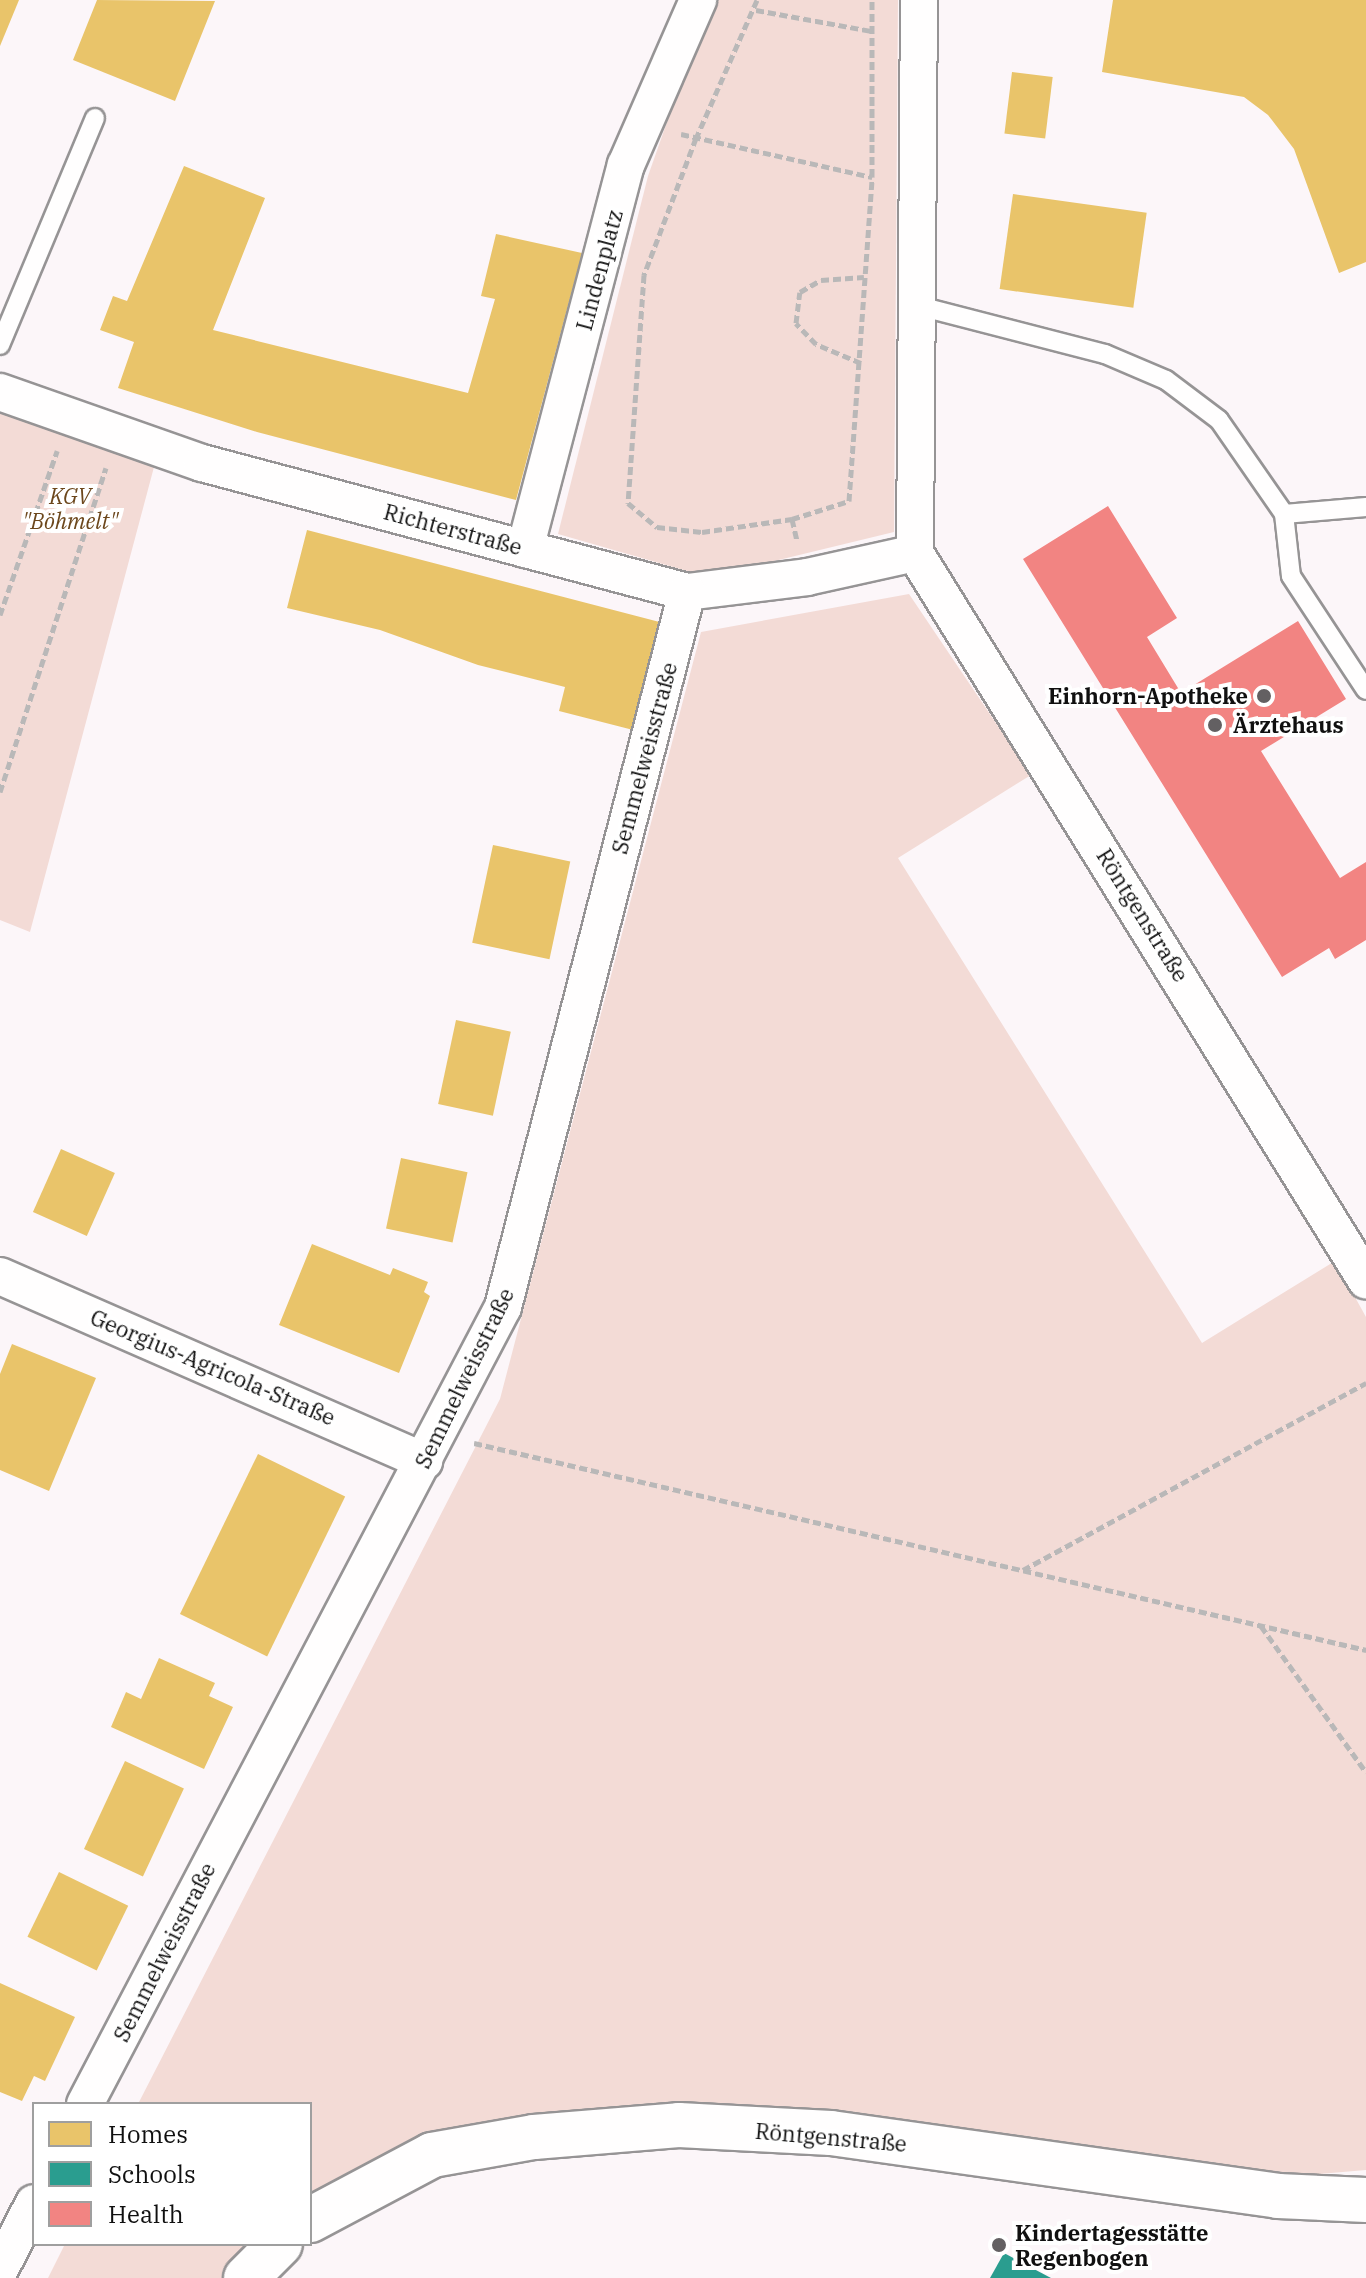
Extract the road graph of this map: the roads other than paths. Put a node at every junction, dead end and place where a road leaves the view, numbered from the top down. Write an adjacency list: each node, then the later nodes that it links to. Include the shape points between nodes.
1 (698, 0): 9 (street, Lindenplatz, via 626,165)
2 (919, 0): 4 (street)
3 (95, 118): 5 (lane)
4 (919, 306): 8 (lane, via 1105,354 1166,380 1219,420); 10 (street)
5 (0, 345)
6 (0, 392): 9 (street, Richterstraße, via 202,463)
7 (1366, 507): 8 (lane)
8 (1284, 514): 12 (lane, via 1291,576)
9 (525, 549): 11 (street, Richterstraße)
10 (915, 553): 11 (street, Richterstraße, via 807,577); 14 (street, Röntgenstraße)
11 (687, 592): 15 (street, Semmelweisstraße, via 509,1292)
12 (1366, 690)
13 (0, 1276): 15 (street, Georgius-Agricola-Straße)
14 (1366, 1280)
15 (431, 1448): 16 (street, Semmelweisstraße)
16 (86, 2102)
17 (1366, 2200): 19 (street, Röntgenstraße, via 1278,2196 831,2133 679,2125 534,2137 432,2155)
18 (32, 2207): 21 (street)
19 (312, 2219)
20 (278, 2246): 22 (street)
21 (0, 2269)
22 (246, 2278)

